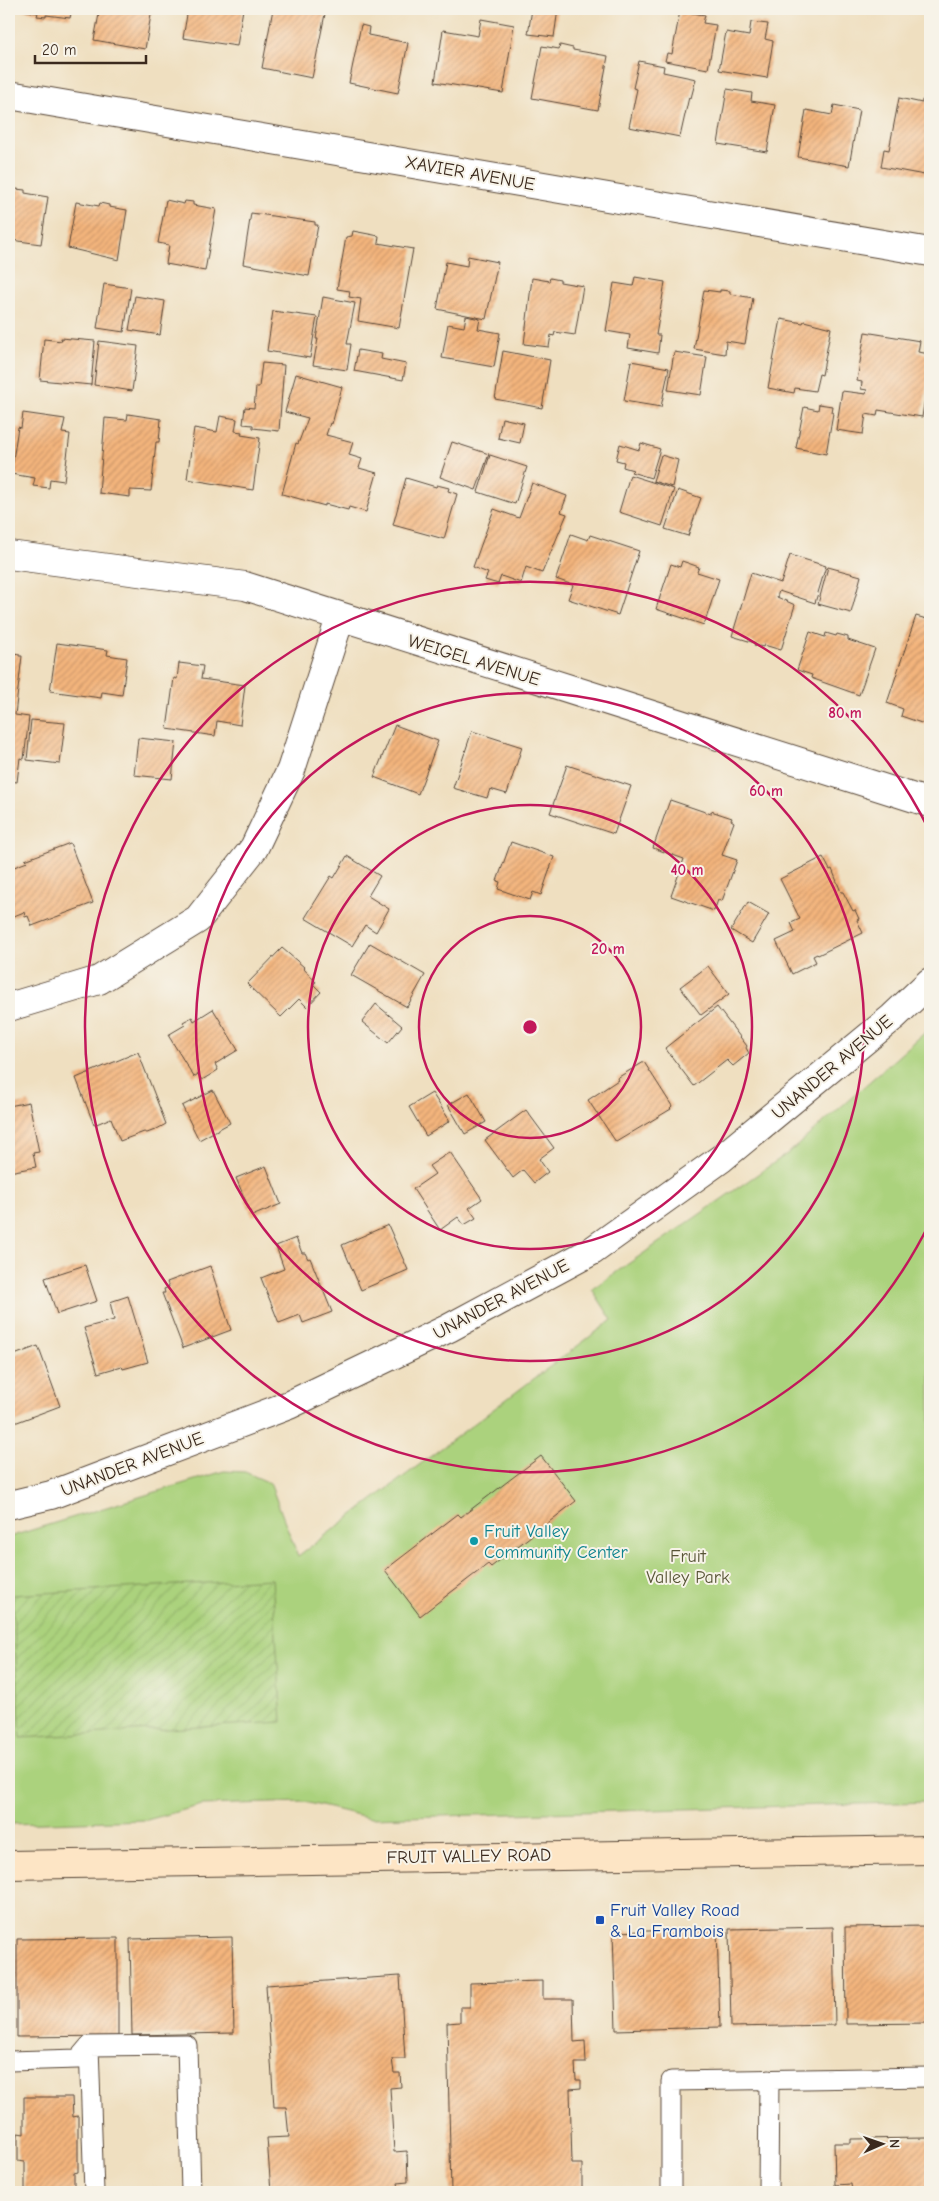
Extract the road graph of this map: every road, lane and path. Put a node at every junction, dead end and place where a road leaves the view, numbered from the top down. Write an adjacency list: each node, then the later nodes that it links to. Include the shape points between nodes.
1 (9, 95): 2 (street, XAVIER AVENUE)
2 (930, 252)
3 (9, 555): 4 (street, WEIGEL AVENUE, via 245,586)
4 (340, 618): 5 (street, WEIGEL AVENUE); 7 (street, via 291,770 254,848 198,919 99,980)
5 (930, 804)
6 (930, 982): 8 (street, UNANDER AVENUE, via 893,1017 722,1158 592,1251 449,1328 289,1405 50,1495)
7 (9, 1006)
8 (9, 1505)
9 (930, 1850): 10 (main road, FRUIT VALLEY ROAD)
10 (9, 1864)
11 (89, 2046): 12 (lane, via 78,2059); 15 (lane); 16 (lane, via 187,2045)
12 (9, 2061)
13 (930, 2077): 14 (lane)
14 (769, 2079): 17 (lane, via 671,2081); 18 (lane)
15 (94, 2192)
16 (191, 2192)
17 (671, 2192)
18 (768, 2192)

